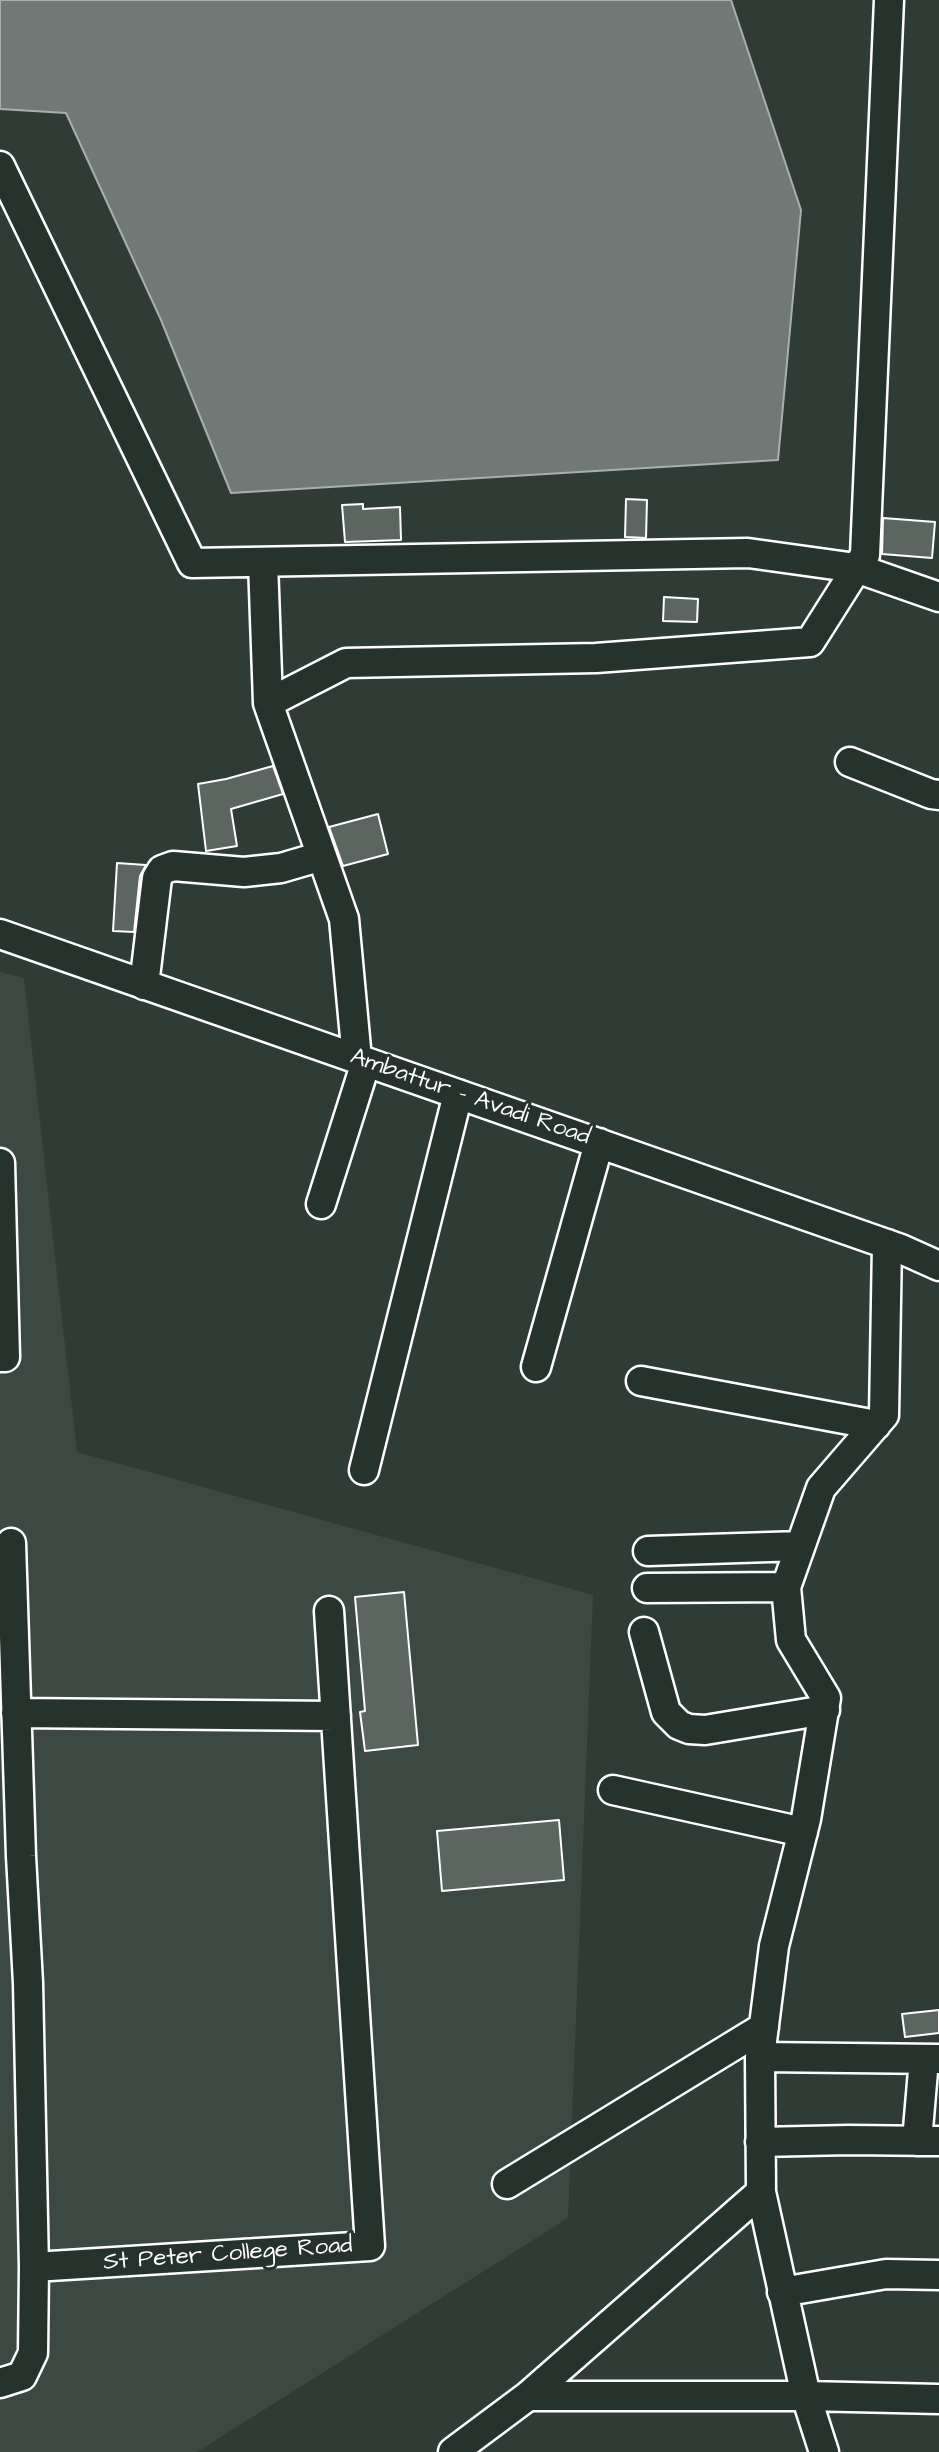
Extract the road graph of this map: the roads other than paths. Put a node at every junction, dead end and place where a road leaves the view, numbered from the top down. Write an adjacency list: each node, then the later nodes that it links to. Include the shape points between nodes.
1 (889, 0): 4 (street, via 865,555)
2 (0, 166): 3 (street, via 192,563)
3 (263, 562): 4 (street, via 748,553); 6 (street)
4 (856, 569): 5 (street); 6 (street, via 810,642 596,658 346,663)
5 (939, 597)
6 (268, 703): 9 (street)
7 (850, 762): 8 (street)
8 (939, 794)
9 (322, 856): 11 (street, via 281,868 244,872 173,866 162,870 157,878); 12 (street, via 344,919)
10 (0, 934): 11 (street, Ambattur - Avadi Road)
11 (144, 985): 12 (street, Ambattur - Avadi Road)
12 (362, 1061): 13 (street, Ambattur - Avadi Road); 16 (street)
13 (458, 1094): 14 (street, Ambattur - Avadi Road); 23 (street)
14 (599, 1143): 17 (street, Ambattur - Avadi Road); 20 (street)
15 (0, 1163): 19 (street, via 5,1357)
16 (321, 1204)
17 (887, 1244): 18 (street, Ambattur - Avadi Road); 22 (street, via 884,1415)
18 (939, 1266)
19 (0, 1357)
20 (536, 1367)
21 (641, 1381): 22 (street)
22 (876, 1425): 25 (street, via 821,1488)
23 (364, 1470)
24 (11, 1542): 31 (street)
25 (800, 1546): 26 (street); 27 (street)
26 (648, 1551)
27 (786, 1587): 28 (street); 32 (street, via 791,1640 827,1698)
28 (648, 1588)
29 (329, 1611): 33 (street, St Peter College Road)
30 (644, 1632): 32 (street, via 666,1712 679,1725 705,1730)
31 (10, 1704): 33 (street); 43 (street, via 28,1983)
32 (825, 1710): 35 (street)
33 (336, 1716): 43 (street, St Peter College Road, via 370,2246)
34 (613, 1790): 35 (street)
35 (803, 1832): 36 (street, via 774,1946)
36 (764, 2027): 37 (street); 41 (street)
37 (760, 2057): 38 (street); 40 (street)
38 (931, 2059): 39 (street)
39 (928, 2141): 40 (street)
40 (760, 2143): 42 (street)
41 (507, 2183)
42 (761, 2192): 45 (street); 47 (street)
43 (34, 2267): 46 (street, via 33,2353 22,2376)
44 (939, 2275): 45 (street, via 886,2274)
45 (782, 2292): 48 (street)
46 (0, 2383)
47 (528, 2396): 48 (street); 50 (street)
48 (806, 2396): 49 (street); 51 (street)
49 (939, 2399)
50 (453, 2452)
51 (824, 2452)

